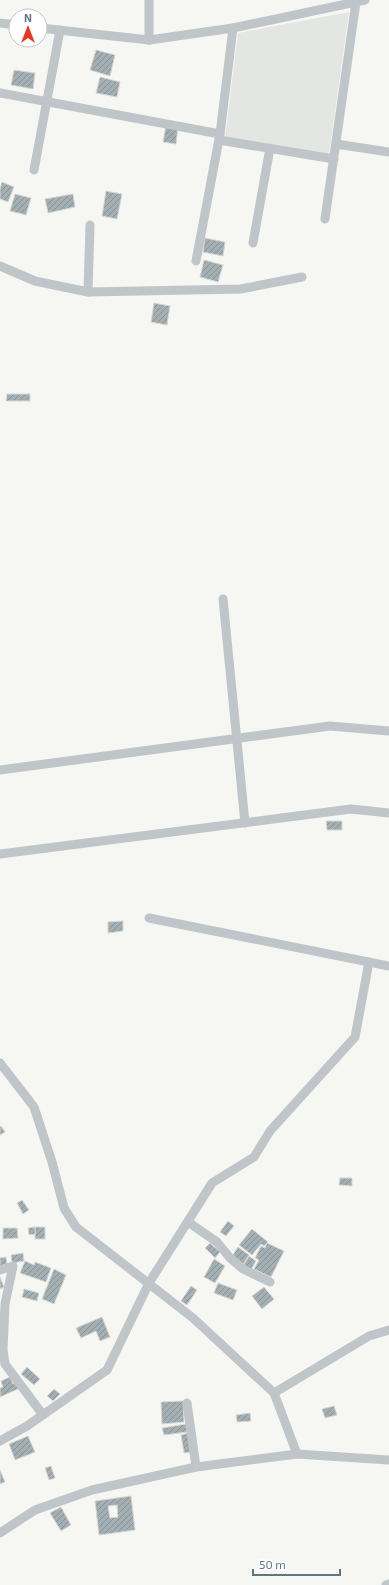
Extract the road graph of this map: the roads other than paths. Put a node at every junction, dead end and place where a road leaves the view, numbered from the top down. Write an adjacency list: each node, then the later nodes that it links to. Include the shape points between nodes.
1 (150, 0): 6 (street)
2 (360, 1): 3 (street); 10 (street)
3 (233, 28): 6 (street); 9 (street)
4 (48, 29): 5 (street)
5 (60, 30): 6 (street); 8 (street)
6 (149, 40)
7 (0, 93): 8 (street)
8 (47, 102): 9 (street); 14 (street)
9 (220, 137): 11 (street); 18 (street)
10 (336, 144): 12 (street); 13 (street)
11 (270, 148): 13 (street); 17 (street)
12 (389, 152)
13 (334, 159): 15 (street)
14 (34, 170)
15 (325, 219)
16 (90, 225): 21 (street)
17 (253, 243)
18 (196, 261)
19 (0, 266): 21 (street, via 35,281)
20 (302, 277): 21 (street, via 241,289)
21 (88, 292)
22 (223, 599): 24 (street)
23 (389, 731): 24 (street, via 330,726)
24 (237, 738): 25 (street); 27 (street)
25 (0, 770)
26 (389, 813): 27 (street, via 351,809)
27 (245, 823): 28 (street)
28 (0, 854)
29 (149, 918): 30 (street)
30 (369, 962): 31 (street); 33 (street, via 355,1037 270,1131 254,1157 212,1183)
31 (389, 966)
32 (0, 1063): 36 (street, via 34,1107 64,1208 76,1228)
33 (188, 1222): 35 (street, via 217,1242 243,1269); 36 (street)
34 (0, 1270): 40 (street, via 13,1266 6,1304 3,1350 5,1364)
35 (270, 1282)
36 (149, 1283): 38 (street, via 193,1318); 40 (street, via 107,1370)
37 (389, 1330): 38 (street, via 369,1336)
38 (274, 1393): 42 (street)
39 (187, 1403): 44 (street)
40 (43, 1415): 41 (street)
41 (0, 1441)
42 (297, 1454): 43 (street); 44 (street)
43 (389, 1460)
44 (196, 1467): 45 (street, via 92,1490 35,1510)
45 (0, 1533)
46 (389, 1584): 47 (street)
47 (386, 1585)

